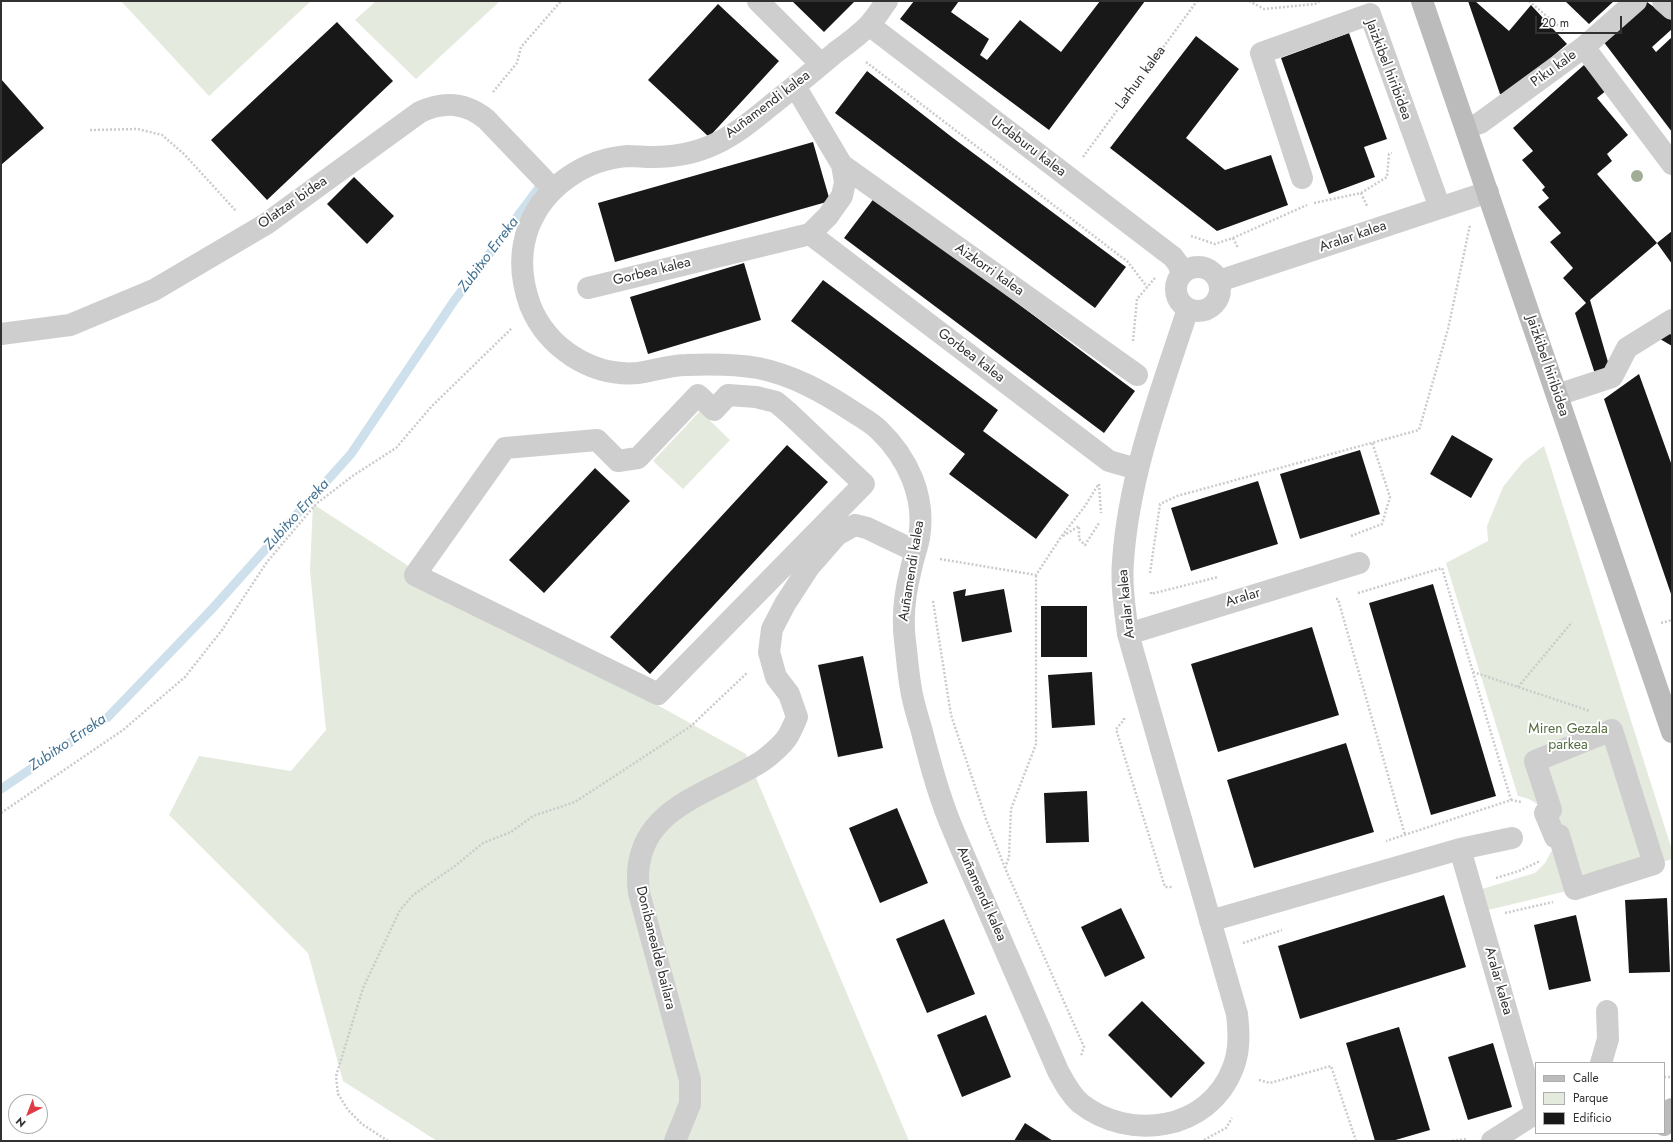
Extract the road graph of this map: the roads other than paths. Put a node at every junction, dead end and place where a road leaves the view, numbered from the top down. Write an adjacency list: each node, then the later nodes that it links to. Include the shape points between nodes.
1 (758, 1): 9 (street)
2 (887, 1): 7 (street, Auñamendi kalea)
3 (1422, 1): 11 (street, Jaizkibel hiribidea)
4 (1636, 1): 8 (street, Piku kale)
5 (1663, 1): 6 (street)
6 (1672, 9)
7 (869, 25): 9 (street, Auñamendi kalea); 19 (street, Urdaburu kalea, via 1173,257 1179,265)
8 (1584, 47): 11 (street, Piku kale, via 1480,123); 12 (street)
9 (821, 64): 10 (street, Auñamendi kalea)
10 (795, 86): 13 (street); 15 (street, Auñamendi kalea, via 746,125 716,144 677,155 615,157 582,168)
11 (1466, 128): 16 (street, Jaizkibel hiribidea)
12 (1672, 164)
13 (842, 165): 18 (street, via 845,182 842,196 828,216); 25 (street, Aizkorri kalea)
14 (1302, 178): 17 (street, Jaizkibel hiribidea, via 1261,53 1370,14)
15 (553, 189): 24 (street, Olatzar bidea, via 481,115 465,106 441,104 420,112 266,224 154,290 70,325); 29 (street, Auñamendi kalea, via 536,210 528,230 523,250 522,271 525,292 533,311 557,345 574,358 593,367 613,372 635,373 681,365 734,365 759,368 783,375 828,395 875,426 887,438 908,468 919,496 921,517)
16 (1482, 193): 17 (street, Aralar kalea); 26 (street, Jaizkibel hiribidea)
17 (1440, 208): 20 (street, Aralar kalea)
18 (810, 234): 21 (street, Gorbea kalea); 27 (street, Gorbea kalea, via 1109,461)
19 (1181, 274): 20 (street, via 1194,267 1202,267 1215,274); 22 (street, via 1176,293 1182,305)
20 (1219, 281): 22 (street, via 1220,296 1216,303 1210,308 1195,312)
21 (588, 288)
22 (1188, 309): 27 (street, Aralar kalea)
23 (1672, 320): 26 (street, via 1627,348 1612,377)
24 (1, 334)
25 (1137, 375)
26 (1557, 395): 32 (street, Jaizkibel hiribidea)
27 (1137, 469): 31 (street, Aralar kalea, via 1127,521 1123,562)
28 (864, 484): 28 (street, via 658,694 415,575 505,448 597,440 618,461 638,458 698,395 714,410 728,395 756,397 776,402)
29 (915, 551): 43 (street, Auñamendi kalea, via 903,629 911,690 928,755 948,818 1058,1071 1079,1102 1094,1114 1130,1128); 44 (street, Donibanealde bailara, via 868,528 855,525 837,535 809,567 772,629 769,652 776,677 790,694 797,717 786,740 760,763 720,782 672,812 660,821 642,847 638,862 639,893 690,1080 690,1104)
30 (1358, 563): 31 (street, Aralar)
31 (1128, 634): 36 (street, Aralar kalea)
32 (1672, 732)
33 (1512, 838): 34 (street)
34 (1460, 849): 36 (street); 40 (street, Aralar kalea)
35 (1654, 864): 35 (street, via 1612,730 1535,760 1551,810 1545,812 1555,837 1559,835 1575,889)
36 (1210, 922): 43 (street, Aralar kalea, via 1237,1014 1238,1050 1233,1068 1215,1098 1191,1116)
37 (1607, 1011): 38 (street, via 1608,1039)
38 (1601, 1062)
39 (1672, 1109): 42 (street)
40 (1535, 1110)
41 (1535, 1114): 45 (street)
42 (1665, 1123)
43 (1168, 1126)
44 (675, 1141)
45 (1492, 1141)

